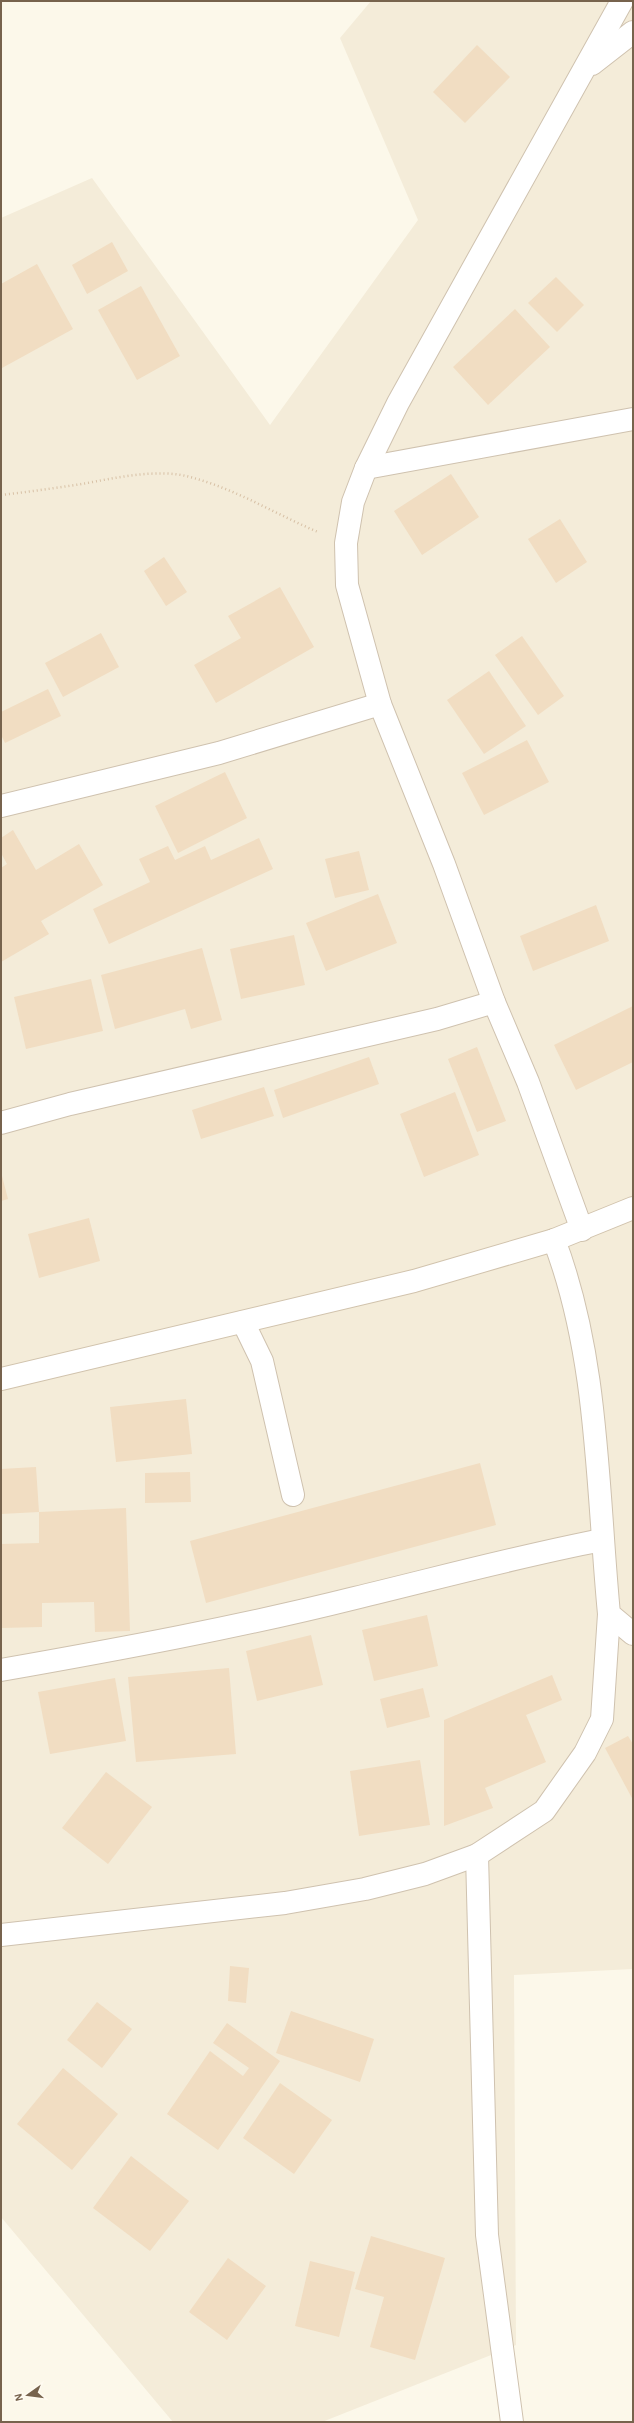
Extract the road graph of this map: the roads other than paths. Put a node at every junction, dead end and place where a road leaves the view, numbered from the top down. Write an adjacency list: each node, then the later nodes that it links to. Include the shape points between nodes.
1 (622, 1): 3 (street)
2 (633, 32): 3 (street)
3 (584, 70): 5 (street, via 398,404)
4 (633, 419): 5 (street)
5 (366, 468): 6 (street, via 353,502 346,543 347,585)
6 (380, 704): 7 (street, via 219,753); 8 (street, via 444,864)
7 (1, 806)
8 (494, 1002): 9 (street, via 437,1019 70,1104); 11 (street, via 528,1082)
9 (1, 1123)
10 (633, 1208): 11 (street)
11 (582, 1230): 12 (street)
12 (554, 1240): 13 (street, via 414,1281); 16 (street, via 580,1323 591,1402)
13 (243, 1322): 14 (street); 15 (street, via 262,1361)
14 (1, 1379)
15 (293, 1494)
16 (602, 1540): 17 (street); 19 (street, via 525,1555 355,1598 208,1631)
17 (609, 1614): 18 (street); 20 (street, via 602,1719 585,1753 544,1811)
18 (633, 1634)
19 (1, 1670)
20 (476, 1855): 21 (street, via 410,1878 292,1902); 22 (street, via 487,2235)
21 (1, 1935)
22 (512, 2422)

